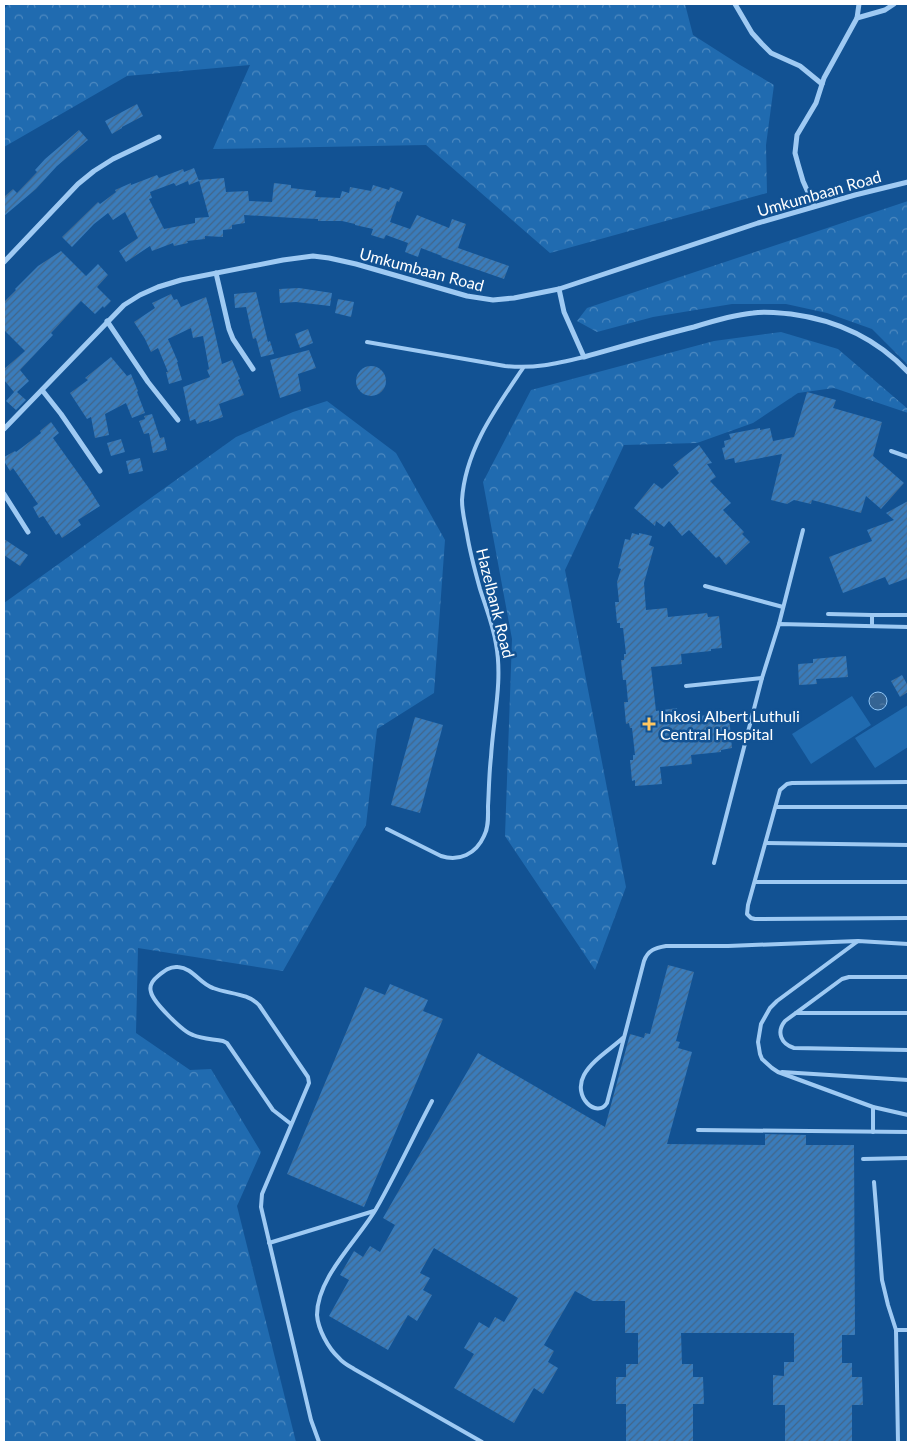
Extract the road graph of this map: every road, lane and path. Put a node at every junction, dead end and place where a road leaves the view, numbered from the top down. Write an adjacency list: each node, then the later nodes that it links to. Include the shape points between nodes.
1 (734, 4): 5 (street, via 762,44 800,66)
2 (859, 4): 4 (street)
3 (894, 4): 4 (street)
4 (857, 18): 5 (street)
5 (822, 84): 8 (street, via 816,103 797,135 795,153)
6 (159, 137): 9 (street, via 94,171)
7 (908, 182): 8 (street, Umkumbaan Road)
8 (814, 206): 11 (street, Umkumbaan Road)
9 (4, 262)
10 (216, 273): 11 (street, Umkumbaan Road, via 313,256 493,300); 12 (street, Umkumbaan Road, via 181,280 140,295); 16 (street, via 229,329)
11 (559, 289): 14 (street, via 564,312)
12 (107, 322): 18 (street, Umkumbaan Road); 19 (street)
13 (368, 342): 15 (lane)
14 (584, 357): 15 (lane); 17 (street, via 722,319 777,313 839,325 882,348)
15 (523, 368): 40 (lane, Hazelbank Road, via 481,435 470,463 462,501 469,546 491,620 499,667 484,837 476,849 463,857 451,859)
16 (253, 369)
17 (908, 372)
18 (42, 390): 20 (street, Umkumbaan Road); 23 (street)
19 (178, 420)
20 (4, 429)
21 (891, 451): 22 (lane)
22 (908, 457)
23 (100, 471)
24 (4, 494): 26 (street)
25 (803, 530): 28 (lane)
26 (28, 532)
27 (705, 586): 28 (lane)
28 (783, 607): 32 (lane)
29 (828, 614): 30 (lane)
30 (872, 615): 31 (lane); 33 (lane)
31 (908, 615)
32 (779, 624): 33 (lane); 35 (lane)
33 (872, 626): 34 (lane)
34 (908, 627)
35 (762, 678): 36 (lane); 43 (lane)
36 (686, 686)
37 (908, 782): 38 (lane, via 792,783 780,790)
38 (776, 807): 39 (lane); 41 (lane)
39 (908, 808)
40 (387, 829)
41 (766, 843): 42 (lane); 44 (lane)
42 (908, 845)
43 (714, 863)
44 (755, 882): 45 (lane); 46 (lane, via 747,912 751,918)
45 (908, 882)
46 (908, 918)
47 (858, 941): 48 (lane); 52 (lane, via 658,948 650,951 646,955); 54 (lane, via 777,1000 765,1016 758,1042 760,1054)
48 (908, 944)
49 (908, 977): 50 (lane, via 842,979)
50 (796, 1013): 51 (lane); 53 (lane, via 785,1021 780,1030 783,1041 794,1048)
51 (908, 1013)
52 (624, 1037): 52 (lane, via 607,1103 596,1108 581,1094 585,1073)
53 (908, 1050)
54 (778, 1072): 55 (lane); 57 (lane)
55 (908, 1080)
56 (432, 1101): 66 (lane)
57 (873, 1107): 58 (lane); 61 (lane)
58 (908, 1116)
59 (291, 1124): 59 (lane, via 273,1110 227,1043 188,1033 161,1008 150,992 157,977 172,967 184,968 211,988 248,997 259,1005 309,1080); 67 (lane, via 262,1194 261,1207)
60 (698, 1130): 61 (lane)
61 (873, 1132): 62 (lane)
62 (908, 1132)
63 (908, 1158): 64 (lane)
64 (863, 1159)
65 (874, 1182): 68 (lane, via 882,1280)
66 (375, 1211): 67 (lane); 71 (lane, via 334,1268 321,1295 317,1315 320,1329 338,1358 354,1370)
67 (269, 1243): 70 (lane, via 308,1411)
68 (896, 1330): 69 (lane); 72 (lane)
69 (908, 1330)
70 (319, 1442)
71 (482, 1442)
72 (898, 1442)

